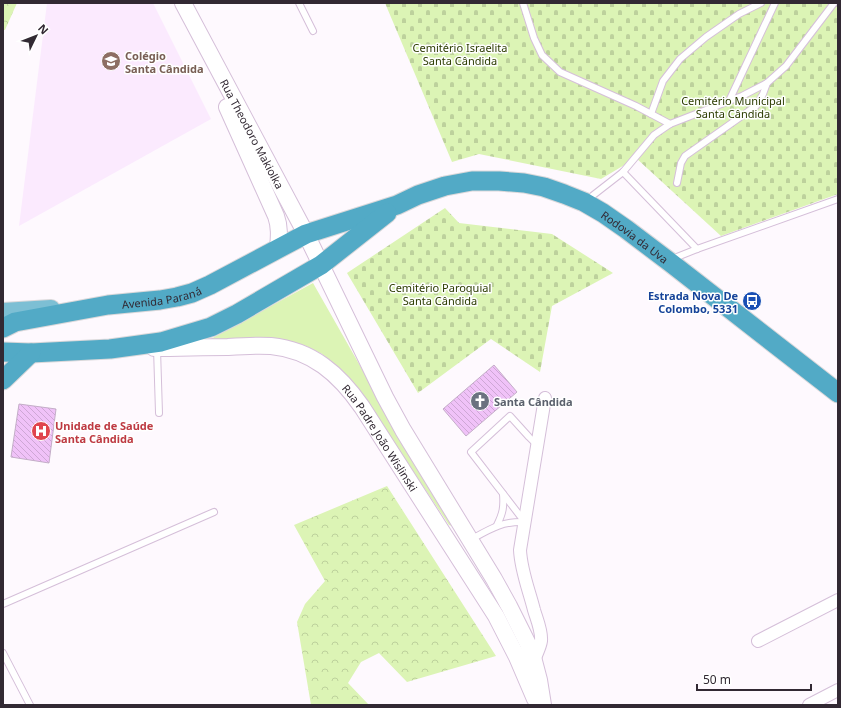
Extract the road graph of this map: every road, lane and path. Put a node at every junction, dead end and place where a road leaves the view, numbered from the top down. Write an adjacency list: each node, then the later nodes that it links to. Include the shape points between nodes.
1 (182, 3): 17 (main road, Rua Theodoro Makiolka); 18 (main road, Rua Theodoro Makiolka, via 276,216 279,224)
2 (299, 3): 7 (lane)
3 (523, 3): 10 (lane, via 542,55 560,72)
4 (760, 3): 10 (lane, via 706,37 680,59 663,81)
5 (775, 3): 9 (lane)
6 (834, 3): 8 (lane, via 786,66)
7 (314, 31)
8 (767, 83): 9 (lane); 13 (lane, via 756,106 685,156)
9 (729, 101): 11 (lane)
10 (651, 114): 11 (lane)
11 (670, 124): 12 (lane, via 654,135)
12 (623, 172): 15 (lane); 19 (lane)
13 (677, 183)
14 (838, 199): 19 (lane)
15 (584, 202): 16 (highway, Rodovia da Uva, via 537,186 479,181 445,186); 20 (highway, Rodovia da Uva)
16 (397, 205): 17 (highway, Rodovia da Uva); 21 (highway, Rodovia da Uva)
17 (306, 234): 18 (highway, Avenida Paraná); 21 (main road, Rua Theodoro Makiolka)
18 (278, 248): 22 (highway, Avenida Paraná, via 192,293 160,300)
19 (698, 249): 20 (lane)
20 (668, 261): 29 (highway, Rodovia da Uva)
21 (321, 265): 26 (highway, via 211,327 161,342); 38 (main road, Rua Padre João Wislinski, via 403,430)
22 (108, 305): 23 (main road, Avenida Paraná); 24 (highway, via 15,322)
23 (3, 312)
24 (3, 328)
25 (157, 348): 26 (main road, Rua Padre João Wislinski); 31 (lane); 33 (main road, Rua Padre João Wislinski, via 271,346 289,349 318,361 353,393)
26 (110, 349): 27 (highway)
27 (14, 352): 28 (highway)
28 (3, 380)
29 (838, 393)
30 (544, 398): 32 (street)
31 (159, 413)
32 (537, 445): 34 (lane, via 510,416 471,452); 36 (street)
33 (406, 476): 38 (main road, via 431,504 447,529 458,537); 46 (main road, Rua Padre João Wislinski, via 496,616)
34 (503, 494): 36 (lane); 37 (lane, via 504,506)
35 (214, 512): 40 (lane)
36 (525, 522): 37 (lane, via 514,521); 43 (street, via 520,550 521,561 541,639)
37 (498, 525): 38 (lane)
38 (470, 540): 43 (main road, Rua Padre João Wislinski, via 510,606)
39 (838, 600): 41 (street)
40 (3, 604)
41 (758, 642)
42 (3, 653): 45 (lane)
43 (534, 661): 47 (main road, Rua Padre João Wislinski)
44 (838, 690): 48 (street)
45 (30, 705)
46 (537, 705)
47 (543, 705)
48 (808, 705)

